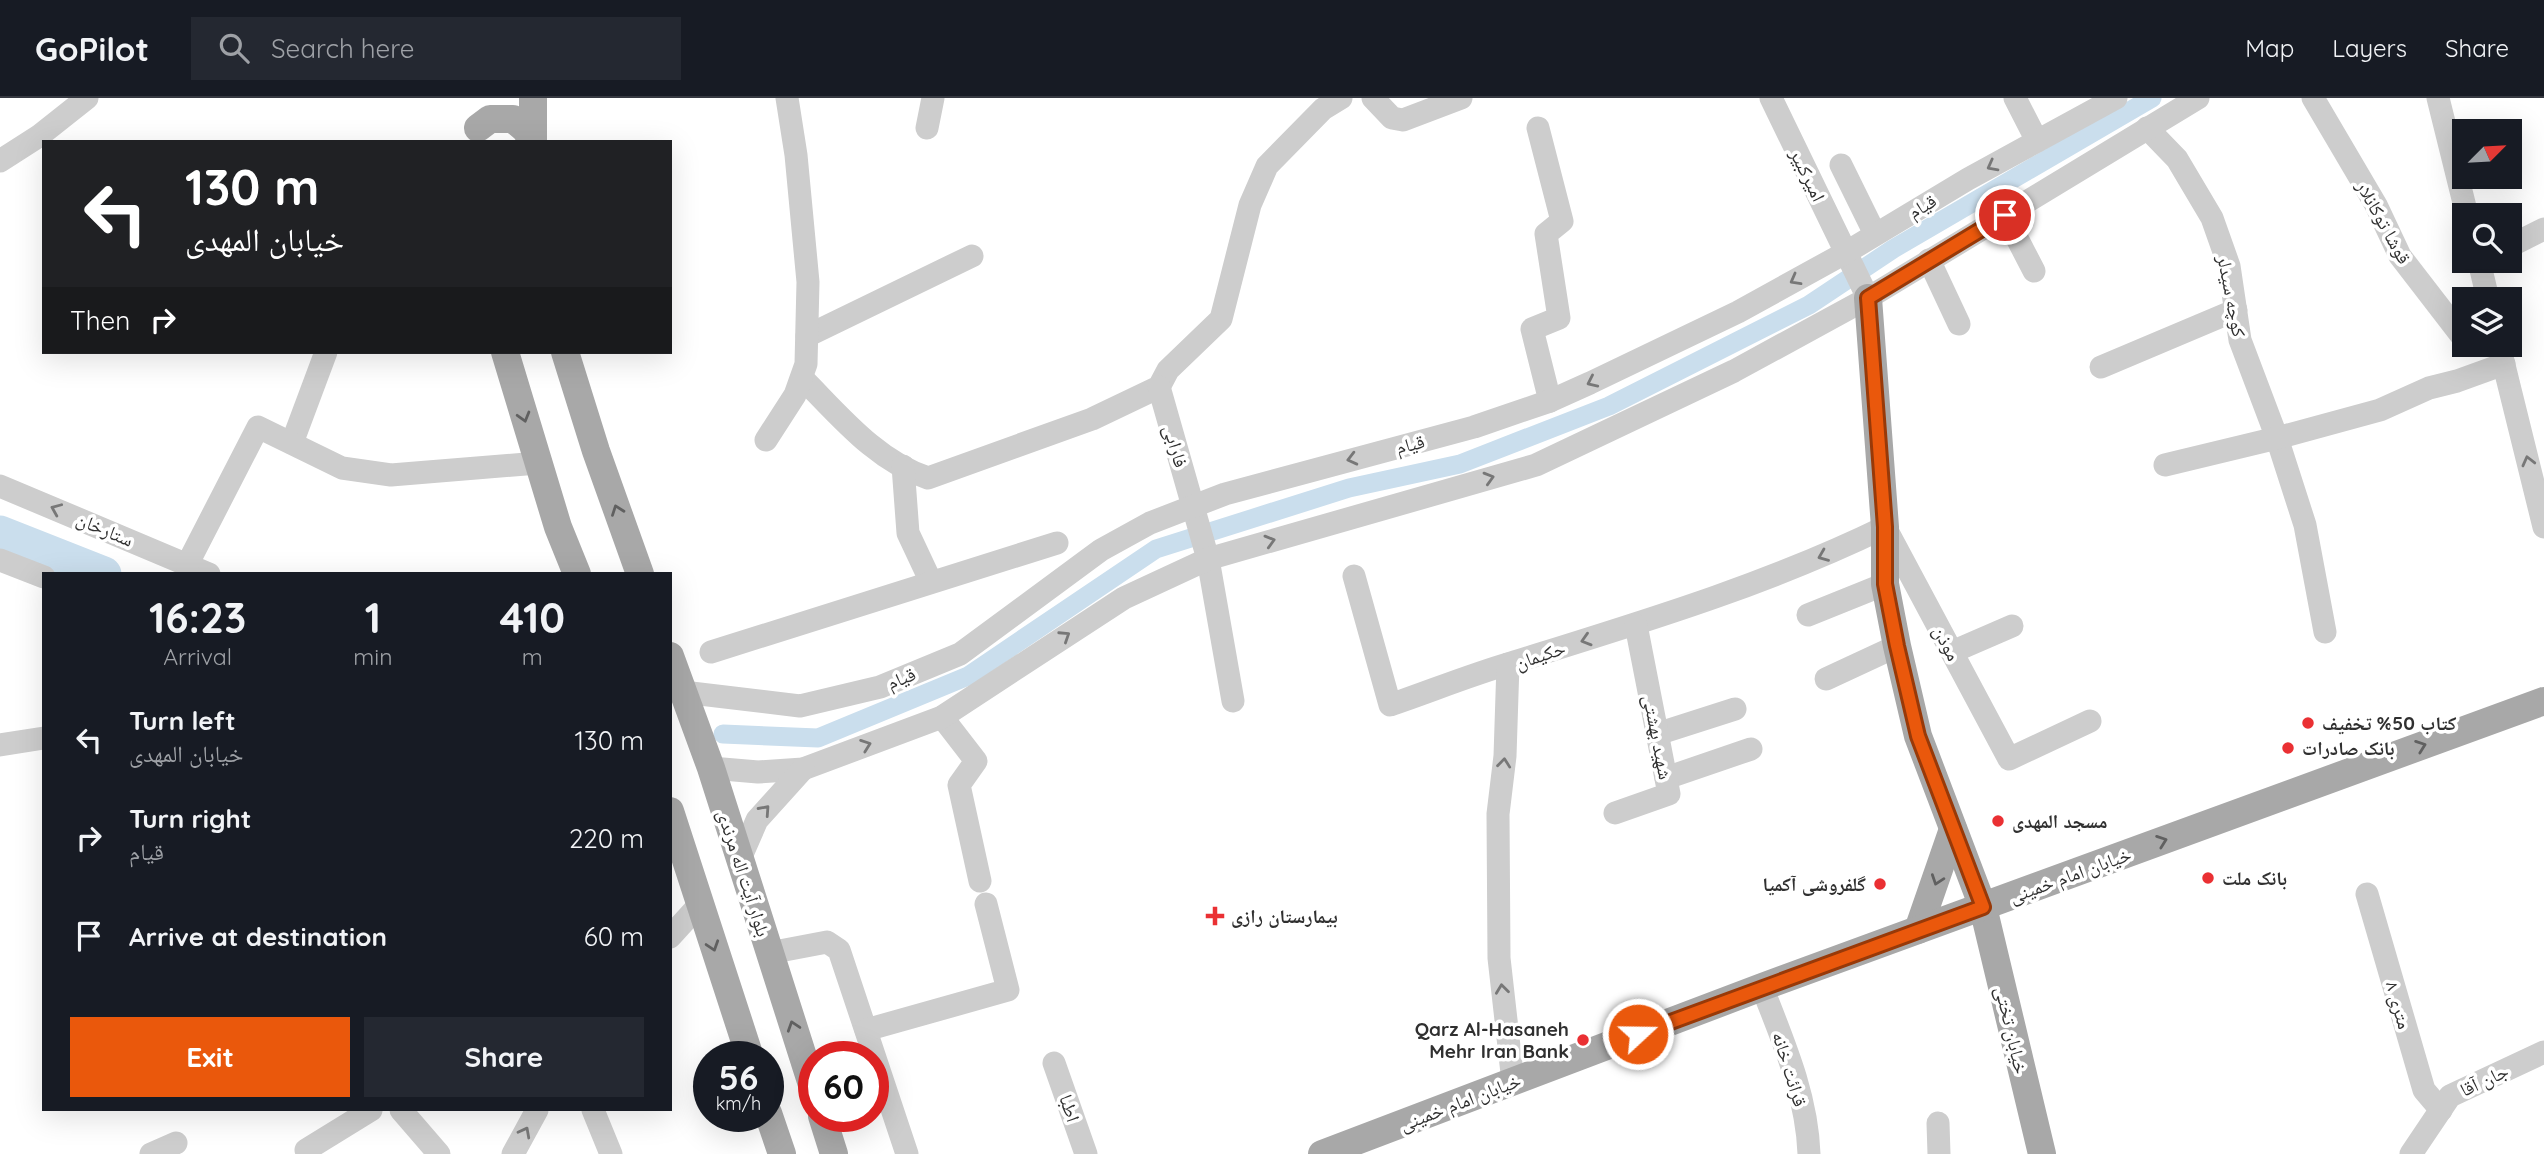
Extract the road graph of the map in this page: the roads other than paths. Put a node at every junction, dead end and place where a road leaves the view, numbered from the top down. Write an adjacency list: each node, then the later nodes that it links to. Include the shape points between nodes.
1 (87, 98): 23 (street)
2 (480, 98): 19 (main road)
3 (533, 98): 21 (main road)
4 (787, 98): 38 (street, via 807,269)
5 (933, 98): 16 (street)
6 (1341, 98): 15 (street)
7 (1373, 98): 8 (street, via 1392,118 1403,120)
8 (1461, 98)
9 (1771, 98): 30 (street, امیرکبیر)
10 (2015, 98): 22 (street)
11 (2198, 98): 18 (street)
12 (2313, 98): 37 (street, قوشا توکانلار, via 2399,256)
13 (2438, 98): 25 (street)
14 (2102, 102): 22 (street, قیام)
15 (1313, 105): 46 (street, via 1267,166 1250,205 1221,319 1168,370)
16 (927, 128)
17 (1538, 128): 47 (street, via 1562,221 1546,234 1559,318 1532,329)
18 (2147, 128): 26 (street); 35 (street, کوچه سیدلر, via 2177,159 2212,218 2229,267)
19 (478, 135): 20 (main road, via 490,119 513,119)
20 (532, 140)
21 (533, 140)
22 (2038, 141): 28 (street, قیام, one-way to 28)
23 (0, 161)
24 (1841, 165): 28 (street)
25 (2464, 203)
26 (2005, 215): 32 (street); 33 (street)
27 (2544, 229): 29 (street)
28 (1875, 234): 30 (street, قیام)
29 (2522, 240)
30 (1845, 253): 34 (street, امیرکبیر); 47 (street, قیام, one-way to 47, via 1738,312)
31 (972, 256): 38 (street)
32 (1929, 260): 34 (street); 36 (street)
33 (2034, 271)
34 (1868, 298): 56 (main road, خیابان تختی); 59 (street, one-way to 34, via 1536,465 1734,371)
35 (2236, 310): 44 (street); 48 (street, کوچه سیدلر, via 2240,340)
36 (1959, 324)
37 (2452, 324)
38 (807, 336): 45 (street)
39 (325, 354): 50 (street)
40 (506, 354): 51 (main road, one-way to 51)
41 (566, 354): 64 (main road, one-way to 41)
42 (2494, 357): 48 (street, via 2457,382 2429,388 2380,410)
43 (2502, 357): 57 (street, one-way to 43)
44 (2101, 368)
45 (802, 378): 49 (street); 53 (street, via 866,443)
46 (1159, 387): 53 (street, via 1092,419 928,478); 55 (street, فارابی)
47 (1550, 401): 55 (street, قیام, one-way to 55, via 1474,427 1316,467)
48 (2277, 438): 52 (street); 72 (street, کوچه سیدلر, via 2305,524)
49 (766, 440)
50 (292, 443): 51 (street, via 342,468 391,475); 61 (street, via 258,427)
51 (538, 463): 62 (main road)
52 (2165, 465)
53 (903, 466): 67 (street, via 908,533)
54 (0, 486): 61 (street, ستارخان, one-way to 54)
55 (1194, 505): 59 (street, فارابی); 79 (street, قیام, via 1101,550 960,654 880,687 800,706)
56 (1885, 527): 68 (main road, خیابان تختی); 70 (street, حکیمان, one-way to 70, via 1758,583); 75 (street, موذن)
57 (2544, 527)
58 (1058, 544): 67 (street)
59 (1208, 559): 80 (street, فارابی); 83 (street, one-way to 59, via 1124,598)
60 (0, 560): 65 (street)
61 (187, 565): 63 (street, ستارخان)
62 (572, 569)
63 (204, 572)
64 (639, 572)
65 (42, 576)
66 (1354, 576): 77 (street, via 1390,705)
67 (931, 582): 74 (street)
68 (1885, 584): 69 (street); 73 (main road, خیابان تختی)
69 (1808, 615)
70 (1636, 625): 77 (street, حکیمان, one-way to 77); 85 (street, شهید بهشتی)
71 (2012, 626): 75 (street)
72 (2325, 632)
73 (1897, 646): 78 (street); 94 (main road, خیابان تختی, via 1918,736)
74 (711, 652)
75 (1952, 652): 84 (street, موذن, via 2009,759)
76 (672, 662): 79 (main road, بلوار آیت اله مرندی)
77 (1508, 664): 110 (street, حکیمان, one-way to 77, via 1499,958 1498,814)
78 (1826, 679)
79 (683, 692): 89 (main road, بلوار آیت اله مرندی)
80 (1233, 701)
81 (2544, 701): 100 (main road, خیابان امام خمینی, one-way to 81)
82 (1735, 709): 85 (street)
83 (942, 717): 90 (street, one-way to 83); 96 (street, via 976,761 959,785)
84 (2090, 721)
85 (1657, 734): 91 (street, شهید بهشتی)
86 (42, 738): 87 (street)
87 (0, 745)
88 (1751, 749): 91 (street)
89 (711, 768): 90 (street); 95 (main road, بلوار آیت اله مرندی)
90 (803, 769): 95 (street, one-way to 90, via 757,820)
91 (1666, 778): 92 (street, شهید بهشتی, via 1669,794)
92 (1615, 813)
93 (672, 815): 98 (main road)
94 (1953, 829): 100 (main road, خیابان تختی); 101 (main road, one-way to 101)
95 (740, 859): 103 (main road, بلوار آیت اله مرندی)
96 (980, 881)
97 (2367, 894): 111 (street, ۸ متری, via 2424,1090)
98 (700, 904): 102 (street); 106 (main road, one-way to 106)
99 (986, 904): 105 (street, via 1008,990)
100 (1983, 907): 101 (main road, خیابان امام خمینی); 132 (main road, خیابان تختی)
101 (1918, 930): 104 (main road, خیابان امام خمینی)
102 (672, 935)
103 (769, 953): 105 (street, via 827,942 839,950); 107 (main road, بلوار آیت اله مرندی, one-way to 103)
104 (1762, 987): 110 (main road, خیابان امام خمینی); 130 (street, قرائت خانه, via 1793,1069 1808,1128)
105 (866, 1030): 127 (street)
106 (745, 1041)
107 (798, 1042)
108 (2544, 1052): 111 (street, جان آقا, via 2450,1096)
109 (1055, 1063): 128 (street, اطبا)
110 (1513, 1082): 129 (main road, خیابان امام خمینی)
111 (2441, 1110): 133 (street, جان آقا)
112 (369, 1111): 120 (street)
113 (402, 1111): 121 (street)
114 (536, 1111): 123 (street, one-way to 114)
115 (593, 1111): 124 (street)
116 (1938, 1124): 131 (street)
117 (774, 1132): 125 (main road)
118 (827, 1132): 126 (main road)
119 (176, 1143): 122 (street)
120 (306, 1150)
121 (437, 1153)
122 (151, 1154)
123 (513, 1154)
124 (611, 1154)
125 (782, 1154)
126 (834, 1154)
127 (907, 1154)
128 (1086, 1154)
129 (1322, 1154)
130 (1809, 1154)
131 (1940, 1154)
132 (2042, 1154)
133 (2411, 1154)

